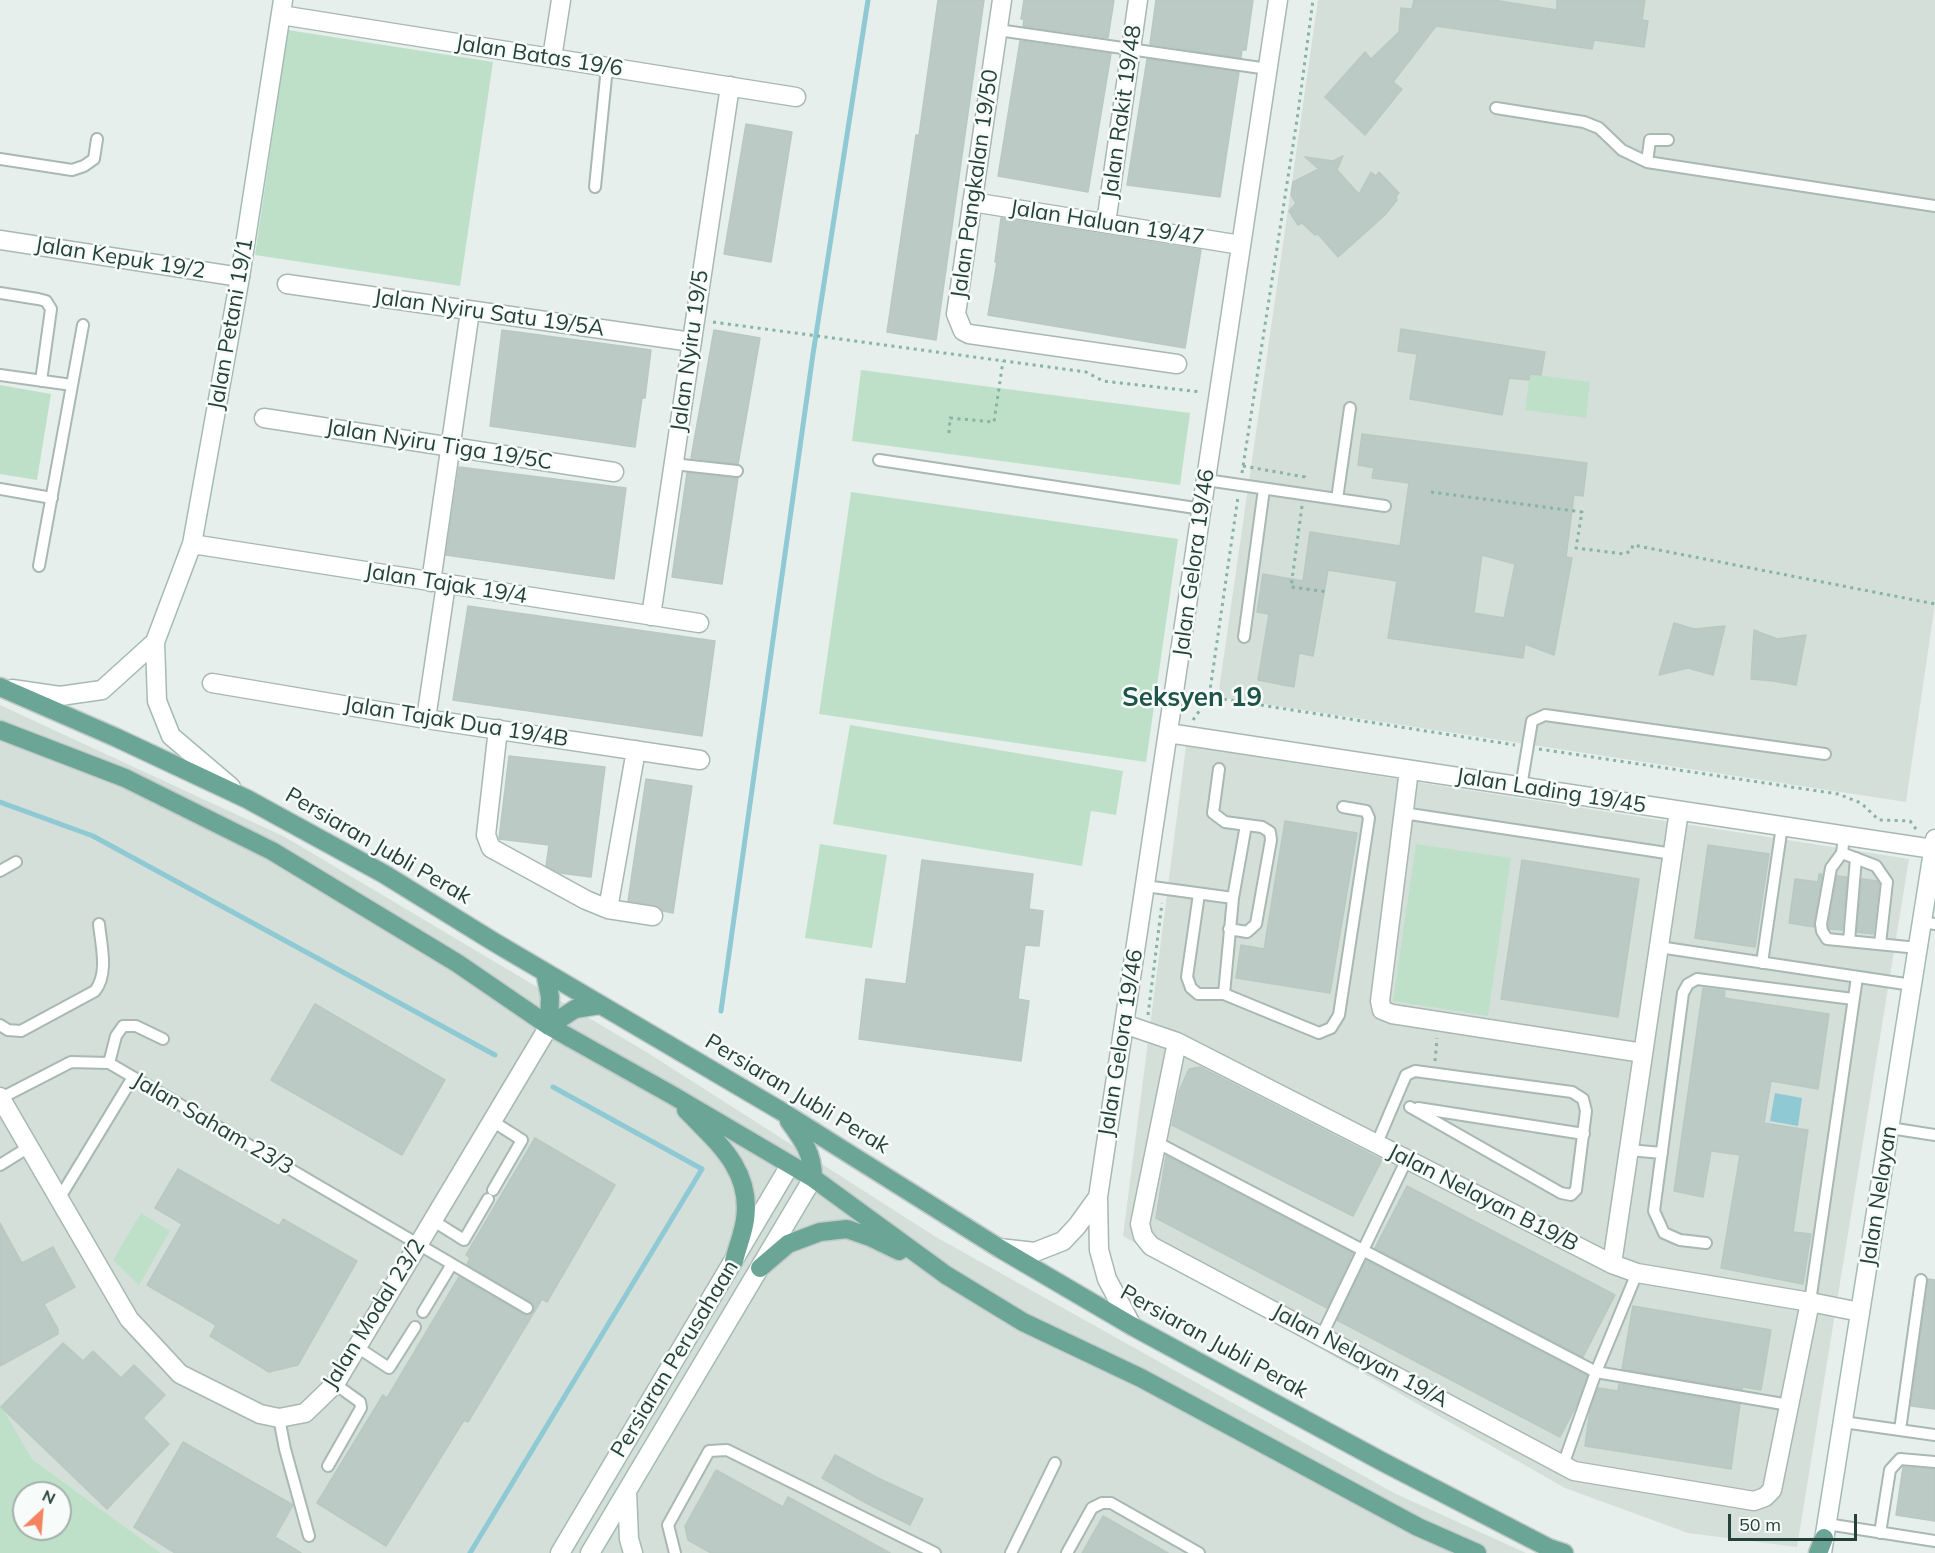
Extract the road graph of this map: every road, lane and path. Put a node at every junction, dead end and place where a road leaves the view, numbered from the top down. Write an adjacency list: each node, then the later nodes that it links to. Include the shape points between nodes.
1 (561, 0): 9 (street)
2 (1002, 0): 7 (street, Jalan Pangkalan 19/50)
3 (1138, 0): 8 (street, Jalan Rakit 19/48)
4 (1278, 0): 11 (street, Jalan Gelora 19/46)
5 (1313, 0): 44 (path)
6 (282, 8): 9 (street, Jalan Batas 19/6); 25 (street, Jalan Petani 19/1)
7 (998, 30): 8 (lane); 20 (street, Jalan Pangkalan 19/50)
8 (1131, 50): 11 (lane); 22 (street, Jalan Rakit 19/48)
9 (552, 58): 10 (street, Jalan Batas 19/6)
10 (607, 67): 12 (street, Jalan Batas 19/6); 19 (lane)
11 (1268, 69): 24 (street, Jalan Gelora 19/46)
12 (730, 86): 13 (street, Jalan Batas 19/6); 29 (street, Jalan Nyiru 19/5)
13 (796, 97)
14 (1496, 108): 18 (lane, via 1584,122 1599,129 1622,150)
15 (97, 140): 17 (lane, via 94,159 72,170)
16 (1668, 140): 18 (lane, via 1650,140)
17 (0, 159)
18 (1647, 162): 21 (lane)
19 (595, 187)
20 (972, 202): 22 (street, Jalan Haluan 19/47); 33 (street, Jalan Pangkalan 19/50, via 956,314 963,331)
21 (1935, 206)
22 (1106, 223): 24 (street, Jalan Haluan 19/47)
23 (0, 240): 25 (street, Jalan Kepuk 19/2)
24 (1241, 245): 37 (street, Jalan Gelora 19/46)
25 (240, 277): 57 (street, Jalan Petani 19/1)
26 (287, 284): 28 (street, Jalan Nyiru Satu 19/5A)
27 (0, 293): 35 (lane, via 46,301 51,309)
28 (470, 311): 31 (street, Jalan Nyiru Satu 19/5A); 41 (street)
29 (695, 319): 31 (street, Jalan Nyiru 19/5); 32 (path)
30 (83, 326): 36 (lane)
31 (692, 342): 43 (street, Jalan Nyiru 19/5)
32 (1003, 361): 37 (path, via 1086,372 1103,381); 40 (path, via 994,422 950,418)
33 (1177, 364)
34 (0, 375): 35 (lane)
35 (41, 381): 36 (lane)
36 (72, 385): 53 (lane)
37 (1218, 394): 47 (street, Jalan Gelora 19/46)
38 (1350, 408): 54 (lane)
39 (264, 418): 41 (street, Jalan Nyiru Tiga 19/5C)
40 (949, 433)
41 (451, 447): 46 (street, Jalan Nyiru Tiga 19/5C); 59 (street)
42 (879, 460): 56 (lane)
43 (673, 464): 45 (lane); 62 (street, Jalan Nyiru 19/5)
44 (1243, 466): 48 (path); 52 (path, via 1305,477)
45 (737, 471)
46 (614, 472)
47 (1206, 480): 48 (lane); 56 (street, Jalan Gelora 19/46)
48 (1239, 485): 50 (lane); 68 (path)
49 (0, 489): 53 (lane)
50 (1264, 489): 52 (lane); 64 (lane)
51 (1431, 492): 61 (path, via 1582,512 1576,548 1624,554 1634,545)
52 (1305, 494): 54 (lane); 60 (path, via 1291,586)
53 (51, 498): 58 (lane)
54 (1337, 499): 55 (lane)
55 (1385, 506)
56 (1202, 509): 72 (street, Jalan Gelora 19/46)
57 (192, 544): 59 (street, Jalan Tajak 19/4); 65 (street, Jalan Petani 19/1)
58 (39, 566)
59 (438, 583): 62 (street, Jalan Tajak 19/4); 69 (street)
60 (1328, 592)
61 (1935, 604)
62 (651, 616): 63 (street, Jalan Tajak 19/4)
63 (699, 624)
64 (1244, 637)
65 (155, 642): 67 (street, Jalan Petani 19/1, via 102,690 60,696); 80 (street, Jalan Petani 19/1, via 157,700 171,736)
66 (212, 683): 69 (street, Jalan Tajak Dua 19/4B)
67 (1, 687): 80 (main road, Persiaran Jubli Perak)
68 (1209, 697): 72 (path); 73 (path)
69 (426, 719): 70 (street, Jalan Tajak Dua 19/4B)
70 (498, 729): 74 (street, Jalan Tajak Dua 19/4B); 96 (street, via 486,835 491,848)
71 (0, 730): 115 (main road, via 125,778 272,851 457,963)
72 (1176, 734): 78 (street, Jalan Lading 19/45); 92 (street, Jalan Gelora 19/46)
73 (1528, 747): 75 (lane, via 1533,722 1545,715); 79 (lane); 87 (path, via 1838,794 1861,803 1879,820 1910,821)
74 (636, 750): 76 (street, Jalan Tajak Dua 19/4B); 96 (street)
75 (1825, 754)
76 (700, 760)
77 (1218, 769): 84 (lane, via 1213,813 1225,822)
78 (1409, 770): 79 (street, Jalan Lading 19/45); 83 (street)
79 (1521, 787): 82 (street, Jalan Lading 19/45)
80 (247, 799): 106 (main road, Persiaran Jubli Perak, via 384,874)
81 (1343, 807): 109 (lane, via 1366,811 1369,818 1340,1015 1331,1028 1320,1033)
82 (1679, 810): 85 (street, Jalan Lading 19/45); 88 (street)
83 (1403, 813): 88 (lane); 112 (street, via 1380,1001 1382,1010 1392,1014)
84 (1246, 825): 95 (lane); 100 (lane, via 1270,831 1271,840 1256,924 1247,932)
85 (1782, 826): 86 (street, Jalan Lading 19/45); 105 (lane)
86 (1843, 844): 87 (street, Jalan Lading 19/45); 89 (lane); 101 (lane, via 1832,868 1821,924 1827,939)
87 (1934, 844): 98 (street, Jalan Nelayan)
88 (1672, 854): 103 (street)
89 (1856, 858): 101 (lane); 102 (lane, via 1876,866 1887,882)
90 (16, 862): 91 (lane)
91 (0, 871)
92 (1145, 886): 93 (lane); 113 (street, Jalan Gelora 19/46)
93 (1164, 889): 94 (lane); 116 (path)
94 (1199, 894): 95 (lane); 109 (lane, via 1187,977 1198,994)
95 (1233, 898): 100 (lane)
96 (608, 909): 97 (street)
97 (653, 916)
98 (1928, 923): 104 (street, Jalan Nelayan)
99 (99, 924): 114 (lane, via 103,974 95,991 21,1031)
100 (1229, 928): 109 (lane)
101 (1849, 941): 102 (lane)
102 (1880, 944): 104 (lane)
103 (1659, 947): 105 (lane); 119 (street)
104 (1918, 948): 108 (street, Jalan Nelayan)
105 (1762, 963): 107 (lane)
106 (545, 972): 111 (main road, Persiaran Jubli Perak); 115 (main road, via 550,998)
107 (1857, 977): 108 (lane); 110 (lane)
108 (1912, 986): 129 (street, Jalan Nelayan)
109 (1224, 994)
110 (1853, 999): 136 (lane, via 1697,979 1688,984 1683,993); 157 (lane)
111 (600, 1005): 115 (main road, via 575,1009); 127 (main road, Persiaran Jubli Perak)
112 (1438, 1021): 119 (street); 121 (path)
113 (1124, 1024): 116 (street, Jalan Nelayan B19/B); 143 (street, Jalan Gelora 19/46)
114 (0, 1025)
115 (549, 1026): 123 (main road); 128 (street, Jalan Modal 23/2)
116 (1146, 1032): 118 (street, Jalan Nelayan B19/B)
117 (163, 1039): 120 (lane, via 136,1026 123,1026 116,1036)
118 (1177, 1042): 132 (street, Jalan Nelayan 19/A); 133 (street, Jalan Nelayan B19/B)
119 (1643, 1053): 135 (street)
120 (109, 1063): 122 (lane, Jalan Saham 23/3); 124 (lane, Jalan Saham 23/3, via 71,1062)
121 (1434, 1074): 125 (lane, via 1415,1071 1406,1075); 130 (lane, via 1572,1092 1583,1099)
122 (133, 1077): 144 (lane); 147 (lane, Jalan Saham 23/3)
123 (672, 1095): 141 (main road); 150 (main road, via 721,1146 738,1170 745,1196 745,1221)
124 (0, 1098): 134 (street)
125 (1395, 1104): 126 (lane); 133 (lane)
126 (1410, 1107): 130 (lane); 130 (lane, via 1571,1195 1576,1190)
127 (781, 1111): 137 (main road); 138 (main road, Persiaran Jubli Perak)
128 (492, 1120): 145 (street, Jalan Modal 23/2); 145 (lane, via 522,1140 464,1240)
129 (1890, 1128): 131 (lane); 160 (street, Jalan Nelayan)
130 (1584, 1134)
131 (1935, 1135)
132 (1156, 1142): 149 (lane); 163 (street, Jalan Nelayan 19/A, via 1140,1224 1151,1246)
133 (1377, 1143): 139 (street, Jalan Nelayan B19/B)
134 (29, 1148): 140 (lane); 144 (street)
135 (1629, 1150): 136 (lane); 152 (street)
136 (1662, 1153): 146 (lane, via 1654,1211 1664,1233 1680,1240)
137 (811, 1155): 138 (main road); 141 (main road); 142 (main road)
138 (854, 1156): 148 (main road, Persiaran Jubli Perak)
139 (1407, 1159): 149 (lane); 152 (street, Jalan Nelayan B19/B)
140 (0, 1165)
141 (790, 1166): 142 (main road); 150 (street, Persiaran Perusahaan)
142 (813, 1179): 153 (street, Persiaran Perusahaan); 155 (main road)
143 (1098, 1197): 148 (street, Jalan Gelora 19/46, via 1063,1241 1035,1252); 161 (street, Jalan Gelora 19/46, via 1099,1250 1107,1279)
144 (59, 1199): 168 (street, via 129,1319 180,1374 260,1414)
145 (432, 1220): 147 (street, Jalan Modal 23/2)
146 (1706, 1243)
147 (418, 1244): 151 (lane, Jalan Saham 23/3); 164 (street, Jalan Modal 23/2)
148 (999, 1248): 161 (main road, Persiaran Jubli Perak)
149 (1363, 1250): 163 (lane); 165 (lane)
150 (734, 1261): 181 (street, Persiaran Perusahaan)
151 (452, 1264): 158 (lane, Jalan Saham 23/3); 159 (lane)
152 (1612, 1264): 154 (street, Jalan Nelayan B19/B)
153 (760, 1268): 155 (main road, via 788,1244 820,1232 847,1229); 176 (street, Persiaran Perusahaan)
154 (1637, 1273): 157 (street, Jalan Nelayan B19/B); 165 (lane)
155 (946, 1275): 189 (main road, via 1023,1322 1141,1378 1418,1527)
156 (1921, 1280): 170 (lane)
157 (1810, 1302): 160 (street, Jalan Nelayan B19/B); 167 (street)
158 (527, 1308)
159 (423, 1312)
160 (1860, 1312): 169 (street, Jalan Nelayan)
161 (1132, 1326): 190 (main road, Persiaran Jubli Perak, via 1383,1462)
162 (415, 1327): 164 (lane, via 389,1368)
163 (1322, 1335): 174 (street, Jalan Nelayan 19/A)
164 (357, 1347): 166 (street, Jalan Modal 23/2)
165 (1596, 1372): 167 (lane); 174 (lane)
166 (335, 1384): 168 (street, Jalan Modal 23/2, via 305,1413); 175 (lane, via 354,1396 361,1408)
167 (1789, 1405): 174 (street, Jalan Nelayan 19/A, via 1772,1490 1754,1501 1574,1471)
168 (279, 1418): 178 (lane)
169 (1843, 1422): 170 (lane); 180 (street, Jalan Nelayan)
170 (1900, 1430): 171 (lane)
171 (1935, 1435)
172 (1935, 1462): 177 (lane, via 1899,1459 1890,1470)
173 (1055, 1463): 186 (lane)
174 (1563, 1465)
175 (328, 1466)
176 (627, 1491): 182 (street, Persiaran Perusahaan); 183 (street)
177 (1880, 1533): 179 (lane); 180 (lane)
178 (309, 1536)
179 (1935, 1541)
180 (1824, 1544)
181 (560, 1553)
182 (590, 1553)
183 (633, 1553)
184 (675, 1553): 185 (lane, via 668,1526 709,1451 727,1450)
185 (934, 1553)
186 (1011, 1553)
187 (1067, 1553): 188 (lane, via 1092,1508 1102,1503 1111,1503)
188 (1199, 1553)
189 (1477, 1553)
190 (1564, 1553)

